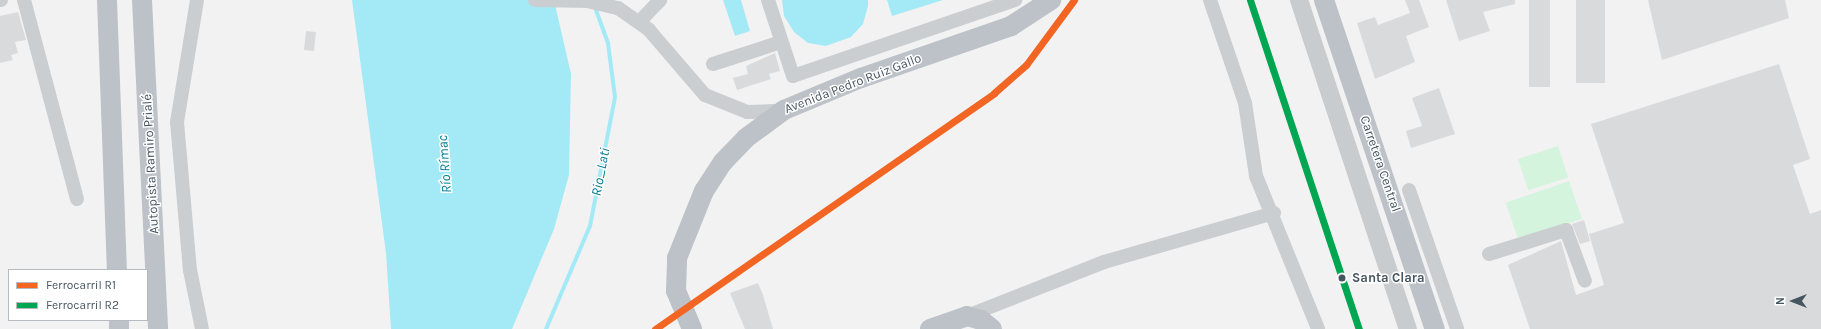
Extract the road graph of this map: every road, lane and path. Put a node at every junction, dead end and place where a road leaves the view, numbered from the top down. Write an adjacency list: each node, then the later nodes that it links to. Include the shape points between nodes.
1 (24, 0): 18 (street)
2 (107, 0): 21 (highway)
3 (142, 0): 24 (highway, Autopista Ramiro Prialé)
4 (197, 0): 25 (street, via 177,122 187,247)
5 (536, 0): 13 (street, via 608,4)
6 (660, 0): 13 (street)
7 (768, 0): 14 (street)
8 (1015, 0): 14 (street, via 793,76)
9 (1051, 0): 16 (highway, Avenida Pedro Ruiz Gallo, via 1011,26 861,78)
10 (1210, 0): 19 (street, via 1245,103 1256,176)
11 (1299, 0): 30 (main road, Carretera Central)
12 (1324, 0): 31 (highway, Carretera Central)
13 (640, 21): 16 (street, via 696,88 714,101 747,112)
14 (781, 42): 15 (street)
15 (713, 64)
16 (784, 110): 26 (highway, Avenida Pedro Ruiz Gallo, via 735,149 704,192 676,270 678,300)
17 (1409, 190): 32 (street)
18 (77, 199)
19 (1274, 213): 23 (street, via 1104,262); 29 (street)
20 (1489, 254): 22 (street, via 1566,230)
21 (117, 269)
22 (1585, 281)
23 (967, 316): 27 (highway); 28 (highway, via 981,320)
24 (158, 329)
25 (202, 329)
26 (692, 329)
27 (930, 329)
28 (992, 329)
29 (1318, 329)
30 (1408, 329)
31 (1435, 329)
32 (1457, 329)

